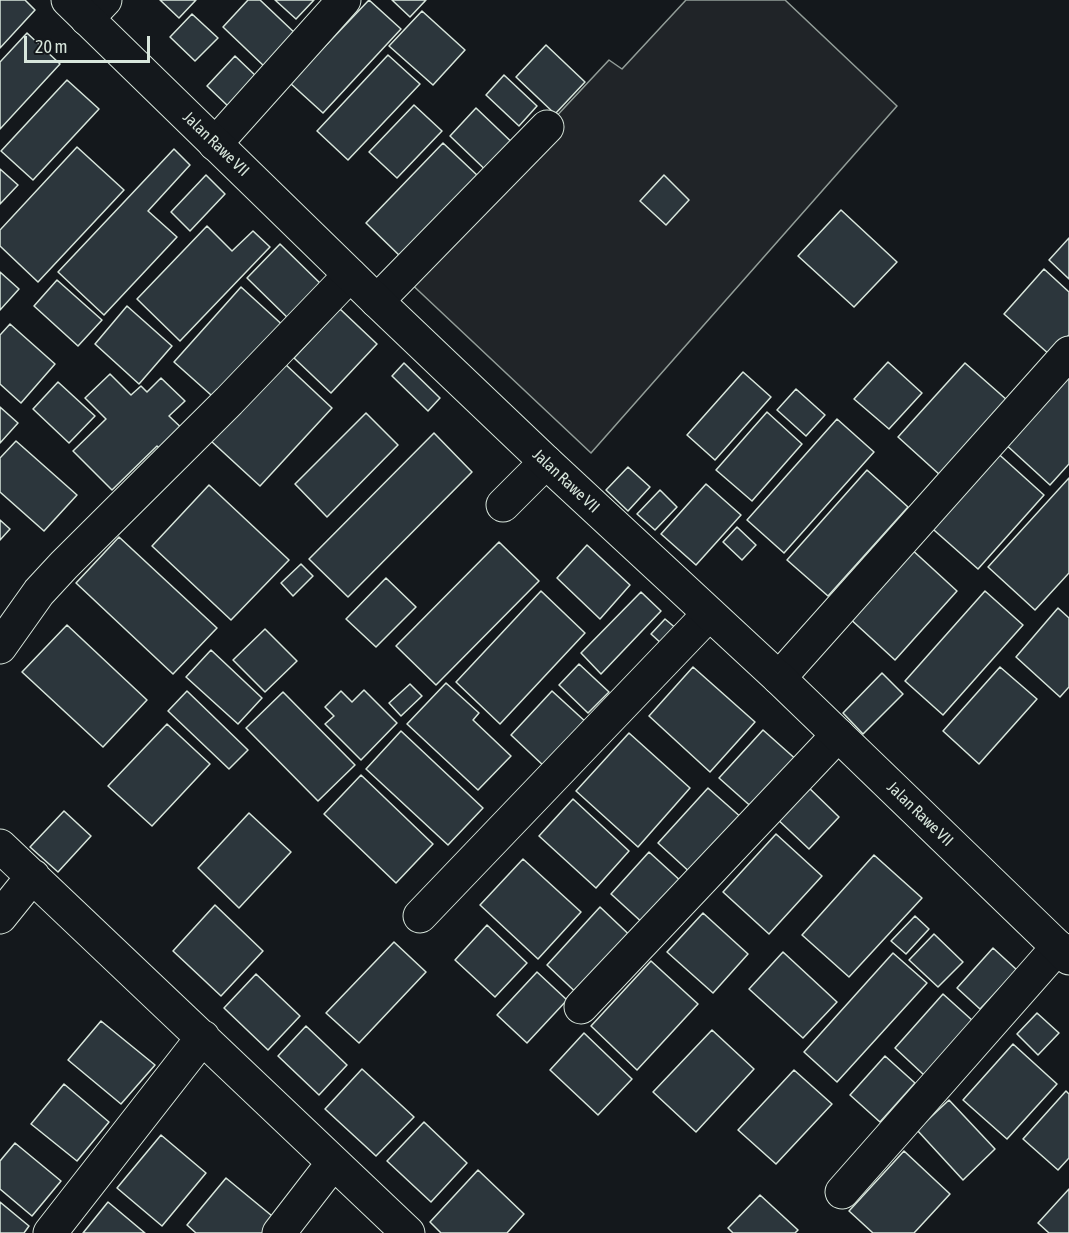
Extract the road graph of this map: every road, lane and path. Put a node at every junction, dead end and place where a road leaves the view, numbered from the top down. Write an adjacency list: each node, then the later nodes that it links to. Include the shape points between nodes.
1 (344, 0): 4 (street)
2 (87, 6): 4 (street, Jalan Rawe VII)
3 (547, 127): 6 (street)
4 (215, 144): 5 (street, Jalan Rawe VII)
5 (350, 274): 6 (street, Jalan Rawe VII); 11 (street, via 51,579)
6 (377, 301): 8 (street, Jalan Rawe VII)
7 (1069, 353): 12 (street)
8 (546, 462): 9 (street); 10 (street, Jalan Rawe VII)
9 (503, 505)
10 (709, 615): 12 (street, Jalan Rawe VII); 16 (street)
11 (0, 646)
12 (779, 678): 13 (street, Jalan Rawe VII)
13 (838, 735): 18 (street, Jalan Rawe VII); 19 (street)
14 (0, 846): 15 (street)
15 (33, 876): 17 (street); 20 (street)
16 (420, 916)
17 (0, 917)
18 (1063, 953): 22 (street)
19 (581, 1006)
20 (202, 1037): 21 (street); 23 (street)
21 (333, 1163): 24 (street); 25 (street)
22 (842, 1192)
23 (50, 1233)
24 (279, 1233)
25 (408, 1233)

